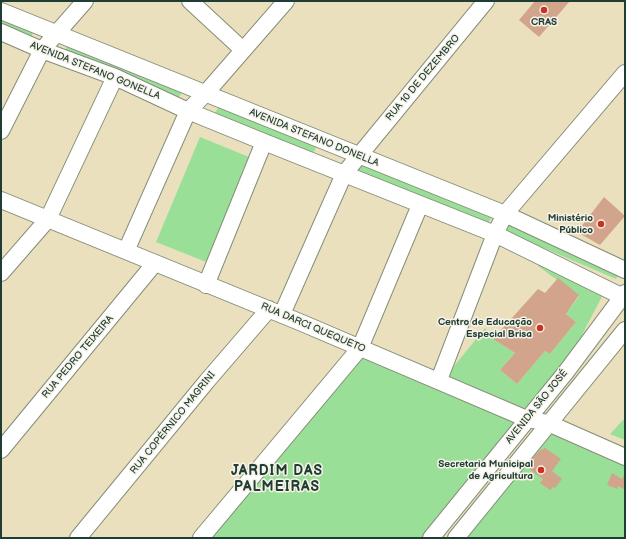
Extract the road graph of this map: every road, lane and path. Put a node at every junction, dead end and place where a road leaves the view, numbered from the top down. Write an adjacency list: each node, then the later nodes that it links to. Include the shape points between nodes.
1 (85, 1): 7 (street)
2 (190, 1): 9 (street)
3 (286, 1): 9 (street)
4 (486, 1): 16 (street, RUA 10 DE DEZEMBRO)
5 (1, 11): 7 (street, AVENIDA STEFANO DONELLA)
6 (1, 32): 8 (street, AVENIDA STEFANO GONELLA)
7 (58, 34): 8 (street); 12 (street, AVENIDA STEFANO DONELLA)
8 (42, 50): 11 (street, AVENIDA STEFANO GONELLA); 14 (street)
9 (243, 50): 12 (street)
10 (625, 73): 20 (street)
11 (115, 77): 13 (street, AVENIDA STEFANO GONELLA); 21 (street)
12 (205, 94): 13 (street); 16 (street, AVENIDA STEFANO DONELLA)
13 (188, 111): 15 (street); 23 (street)
14 (1, 131)
15 (264, 142): 17 (street); 27 (street)
16 (359, 155): 17 (street, RUA 10 DE DEZEMBRO); 20 (street, AVENIDA STEFANO DONELLA)
17 (344, 174): 19 (street); 29 (street, RUA COPÉRNICO MAGRINI)
18 (1, 200): 21 (street, RUA DARCI QUEQUETO)
19 (420, 205): 22 (street); 31 (street)
20 (505, 214): 22 (street); 25 (street, AVENIDA STEFANO DONELLA)
21 (48, 219): 23 (street, RUA DARCI QUEQUETO); 26 (street)
22 (495, 234): 28 (street); 32 (street)
23 (126, 251): 24 (street, RUA DARCI QUEQUETO)
24 (155, 264): 27 (street, RUA DARCI QUEQUETO); 35 (street, RUA PEDRO TEIXEIRA)
25 (625, 270)
26 (1, 273)
27 (206, 285): 29 (street, RUA DARCI QUEQUETO)
28 (624, 296): 33 (street, AVENIDA SÃO JOSÉ)
29 (275, 312): 31 (street, RUA DARCI QUEQUETO); 37 (street, RUA COPÉRNICO MAGRINI, via 207,381)
30 (625, 330): 34 (street, AVENIDA SÃO JOSÉ)
31 (360, 348): 32 (street, RUA DARCI QUEQUETO); 38 (street)
32 (440, 380): 33 (street, RUA DARCI QUEQUETO)
33 (527, 419): 34 (street, RUA DARCI QUEQUETO); 39 (street, AVENIDA SÃO JOSÉ)
34 (548, 423): 36 (street, RUA DARCI QUEQUETO); 40 (street, AVENIDA SÃO JOSÉ)
35 (1, 450)
36 (625, 457)
37 (78, 538)
38 (201, 538)
39 (432, 538)
40 (456, 538)

